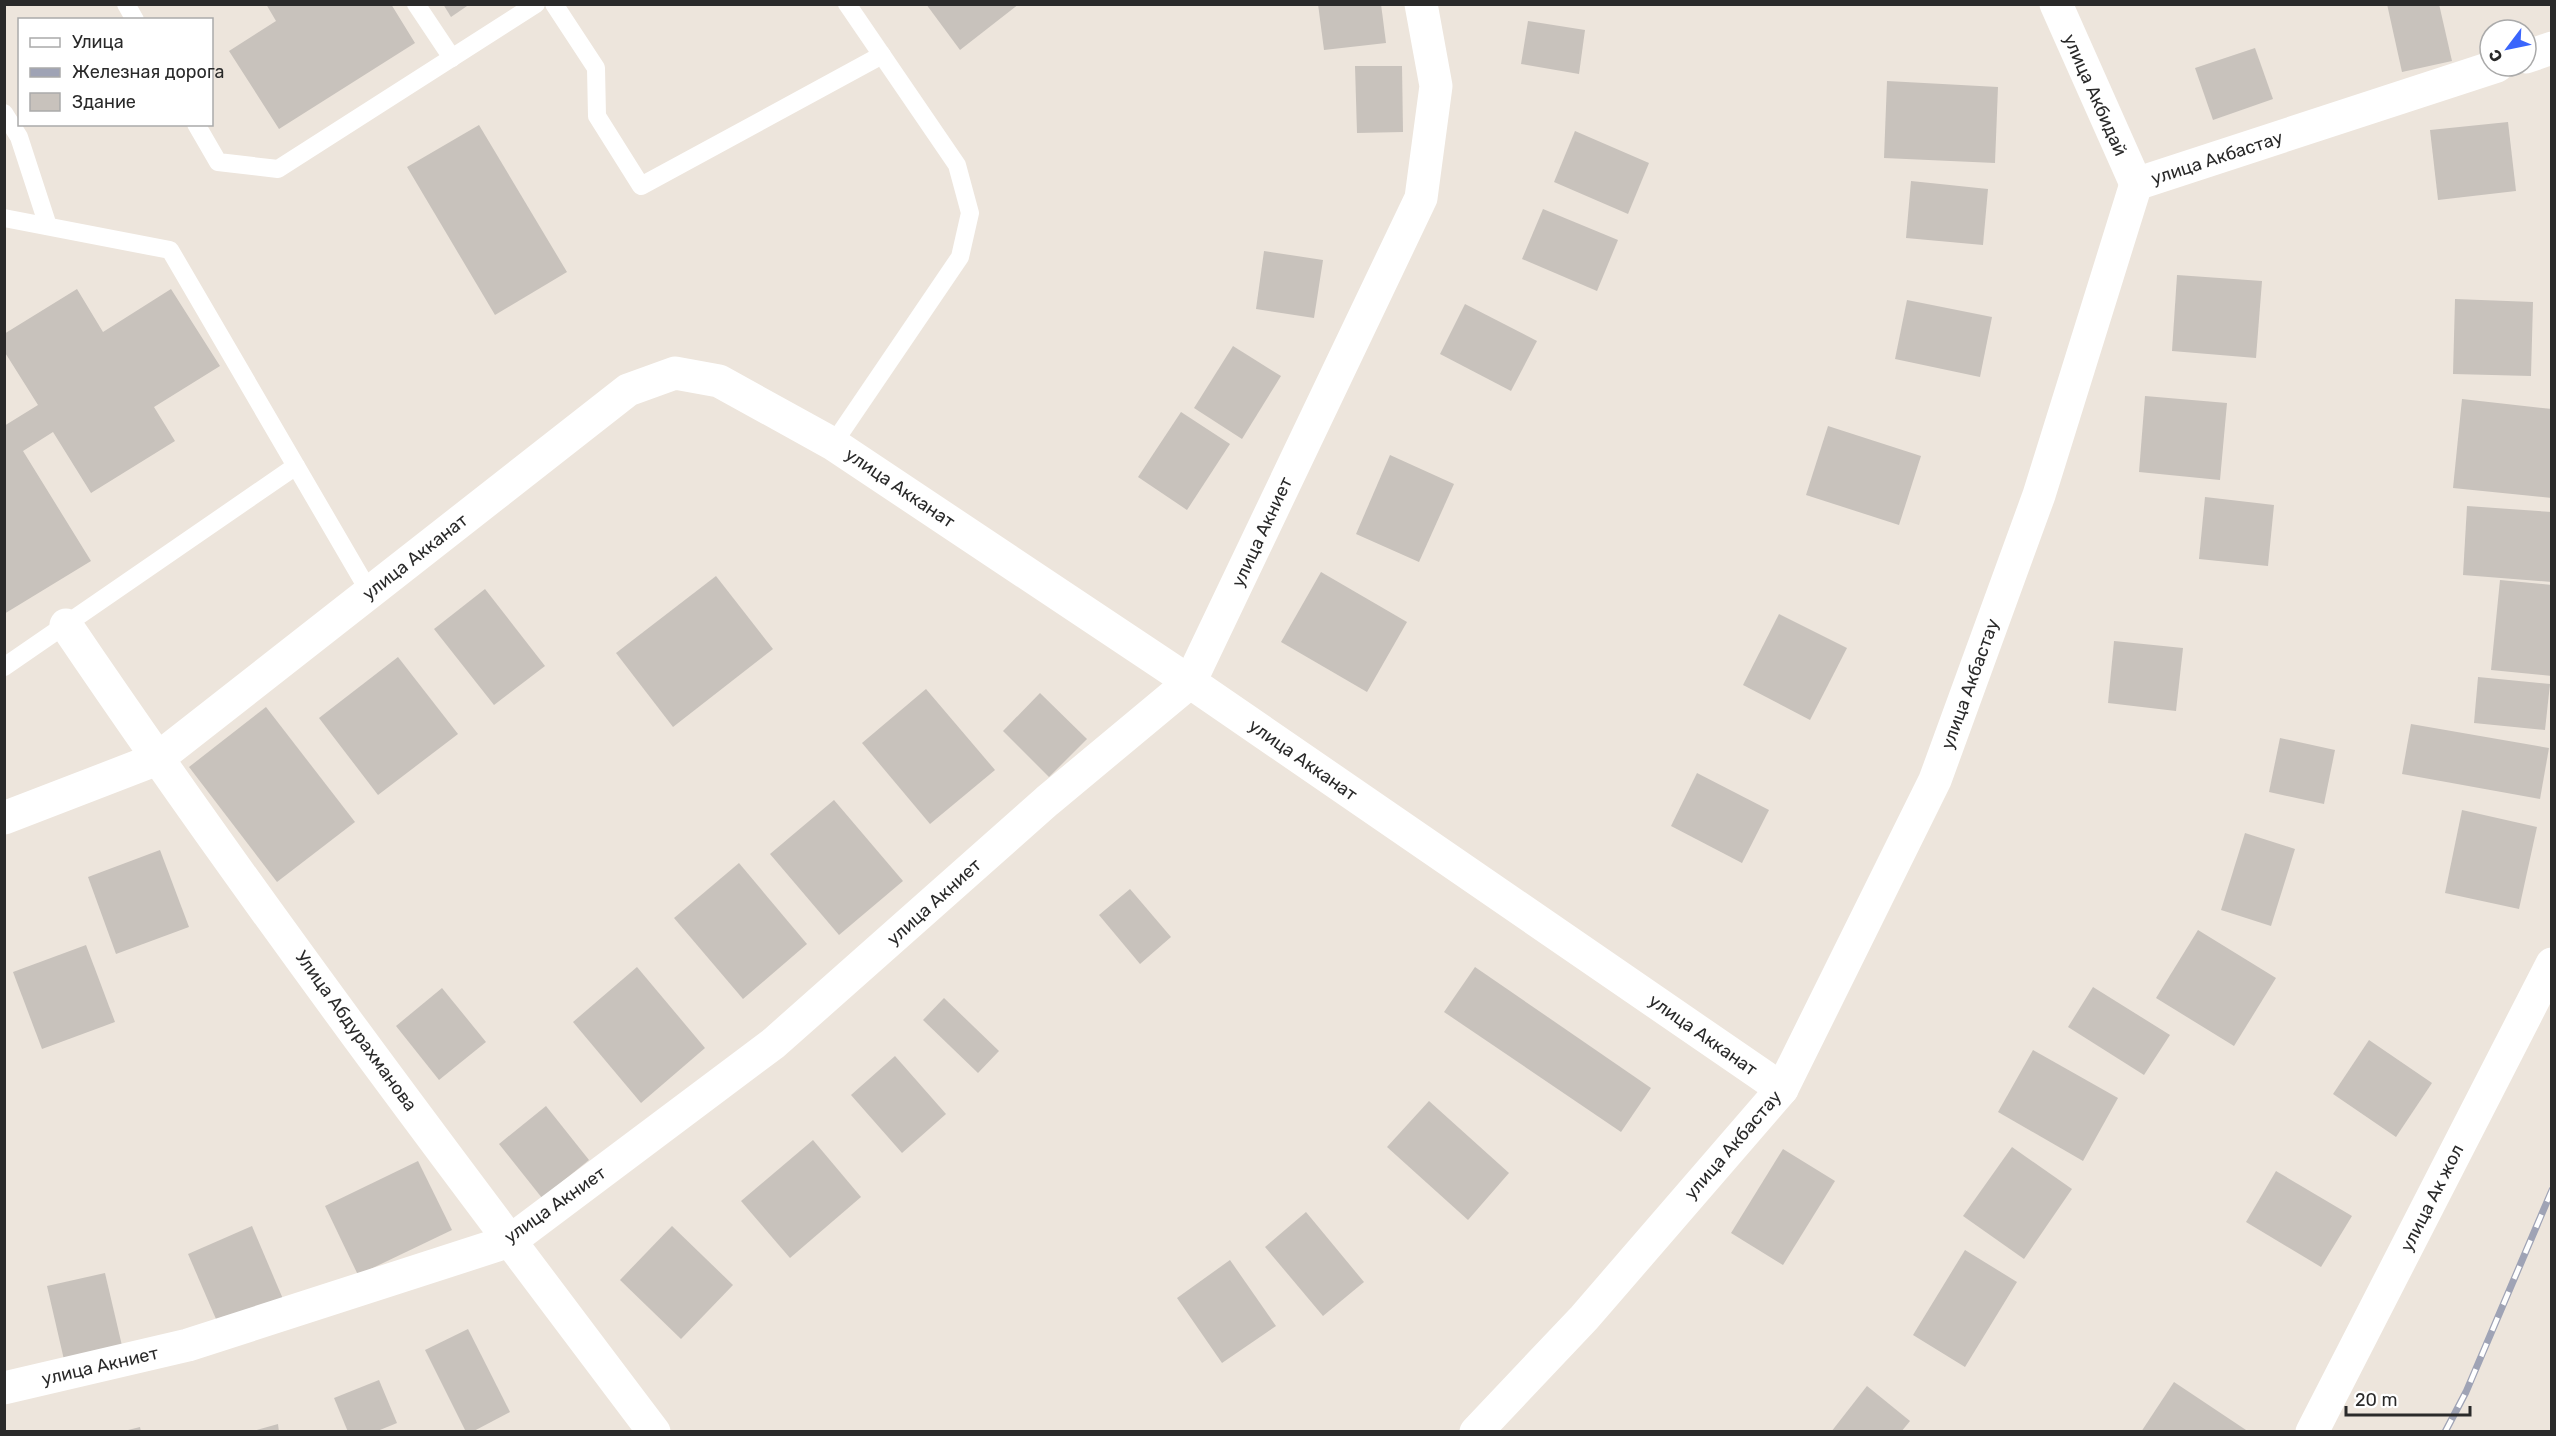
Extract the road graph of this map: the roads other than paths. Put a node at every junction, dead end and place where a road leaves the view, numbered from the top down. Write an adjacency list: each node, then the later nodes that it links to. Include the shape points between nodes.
1 (126, 4): 8 (lane)
2 (416, 4): 10 (lane)
3 (537, 4): 10 (lane)
4 (554, 4): 9 (lane, via 596,68 597,116 640,186)
5 (847, 4): 9 (lane)
6 (1421, 4): 22 (street, улица Акниет, via 1436,86 1421,198)
7 (2056, 4): 14 (street, улица Акбидай)
8 (134, 18)
9 (882, 54): 17 (lane, via 957,165 970,213 960,257)
10 (452, 58): 13 (lane, via 278,169 218,162)
11 (2478, 73): 14 (street, улица Акбастау)
12 (4, 113): 16 (lane, via 19,137)
13 (197, 126)
14 (2136, 184): 26 (street, улица Акбастау, via 2039,495 1935,780)
15 (4, 218): 16 (lane)
16 (48, 226): 18 (lane, via 170,250)
17 (832, 444): 19 (street, улица Акканат, via 719,381 675,373 627,390); 22 (street, улица Акканат)
18 (296, 466): 19 (lane); 20 (lane)
19 (370, 593): 23 (street, улица Акканат)
20 (66, 625): 21 (lane); 23 (street, Улица Абдурахманова)
21 (4, 667)
22 (1190, 682): 26 (street, улица Акканат); 27 (street, улица Акниет, via 1047,801 774,1043)
23 (157, 759): 24 (street, улица Акканат); 27 (street, Улица Абдурахманова)
24 (4, 818)
25 (2552, 964): 31 (street, улица Ак жол)
26 (1782, 1089): 30 (street, улица Акбастау, via 1584,1318)
27 (510, 1241): 28 (street, улица Акниет, via 188,1345); 29 (street, Улица Абдурахманова)
28 (4, 1388)
29 (654, 1431)
30 (1476, 1431)
31 (2312, 1431)

